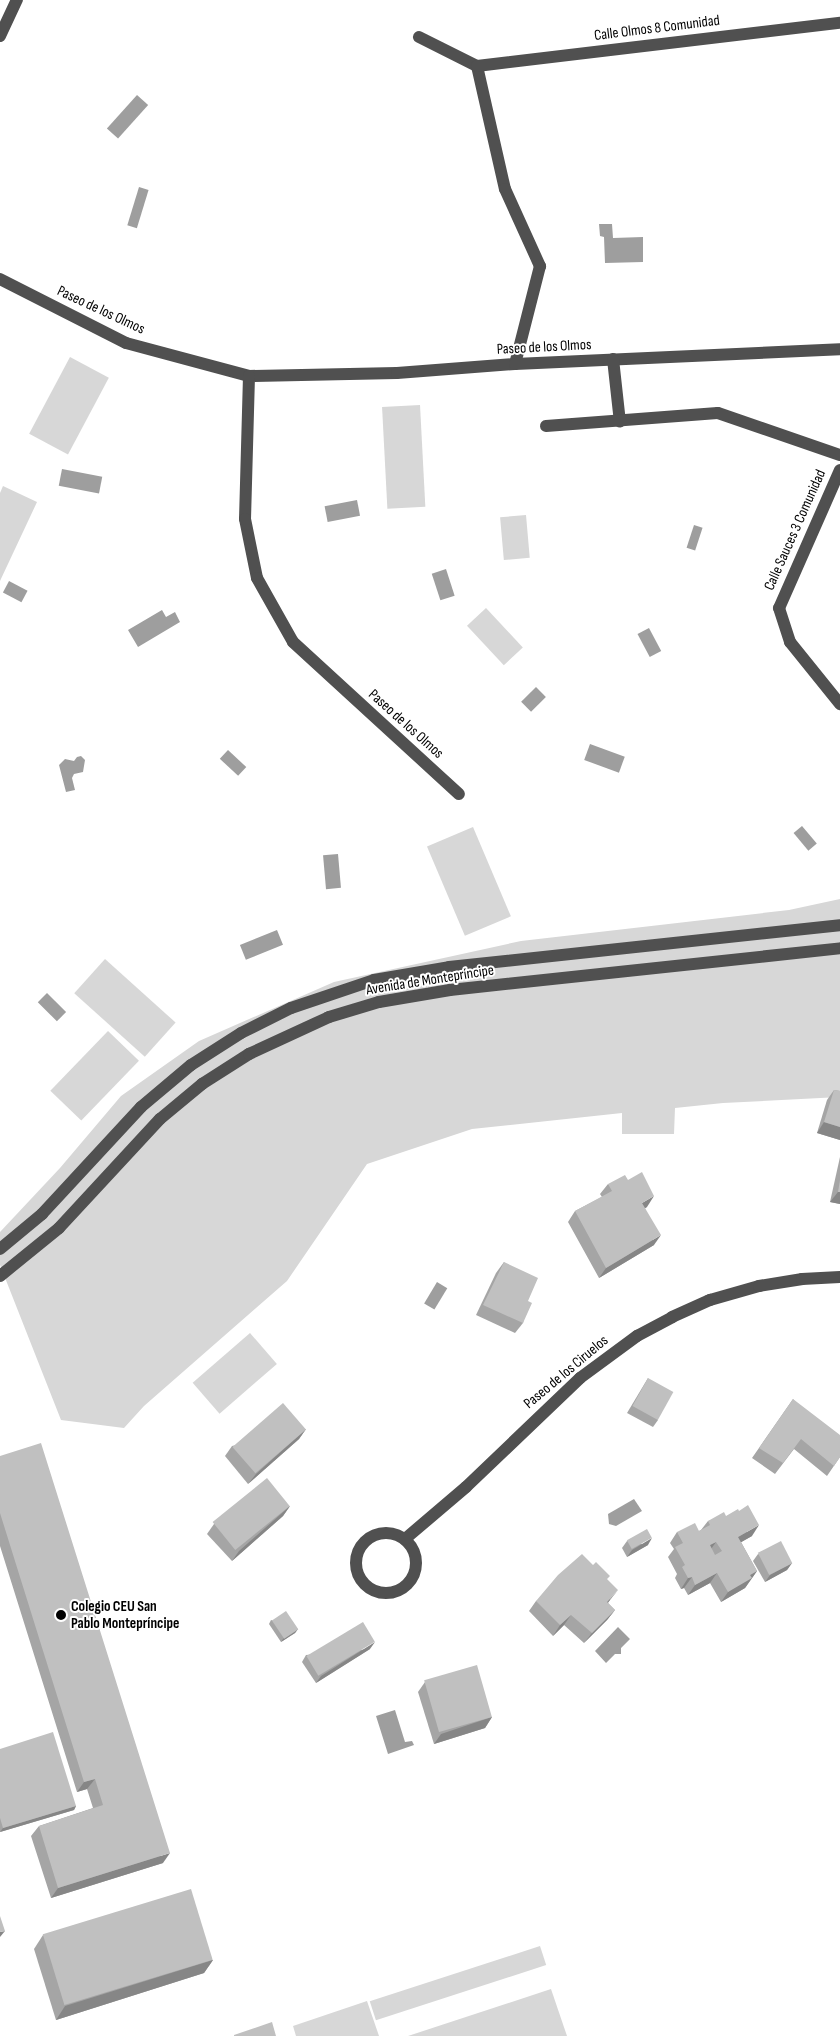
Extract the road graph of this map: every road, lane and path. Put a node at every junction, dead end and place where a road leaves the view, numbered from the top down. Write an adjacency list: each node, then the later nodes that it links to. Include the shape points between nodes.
1 (17, 0): 3 (street)
2 (840, 23): 5 (street, Calle Olmos 8 Comunidad)
3 (0, 36)
4 (419, 37): 5 (street)
5 (477, 66): 9 (street, via 505,189 540,266)
6 (0, 279): 10 (street, Paseo de los Olmos, via 126,343)
7 (840, 349): 8 (street, Paseo de los Olmos)
8 (613, 360): 9 (street, Paseo de los Olmos); 11 (street)
9 (516, 364): 10 (street, Paseo de los Olmos, via 397,373)
10 (249, 376): 16 (street, Paseo de los Olmos, via 245,519 257,578 292,642)
11 (620, 422): 12 (street, Calle Sauces 3 Comunidad); 13 (street, Calle Sauces 3 Comunidad, via 718,413)
12 (546, 426)
13 (840, 455)
14 (840, 470): 15 (street, Calle Sauces 3 Comunidad, via 779,608 790,642)
15 (840, 704)
16 (459, 794)
17 (840, 925): 19 (street, Avenida de Montepríncipe, via 449,967 374,980 291,1008 241,1033 191,1065 141,1106 42,1214)
18 (840, 948): 20 (street, Avenida de Montepríncipe, via 450,990 379,1002 329,1017 249,1054 202,1084 160,1119 59,1228)
19 (0, 1249)
20 (0, 1276)
21 (840, 1277): 22 (street, Paseo de los Ciruelos, via 802,1279 710,1300 637,1336 580,1378 466,1487)
22 (405, 1539): 22 (street, via 396,1534 381,1533 367,1539 360,1547 356,1567 366,1585 383,1593 402,1589 409,1582 414,1574 415,1555)

